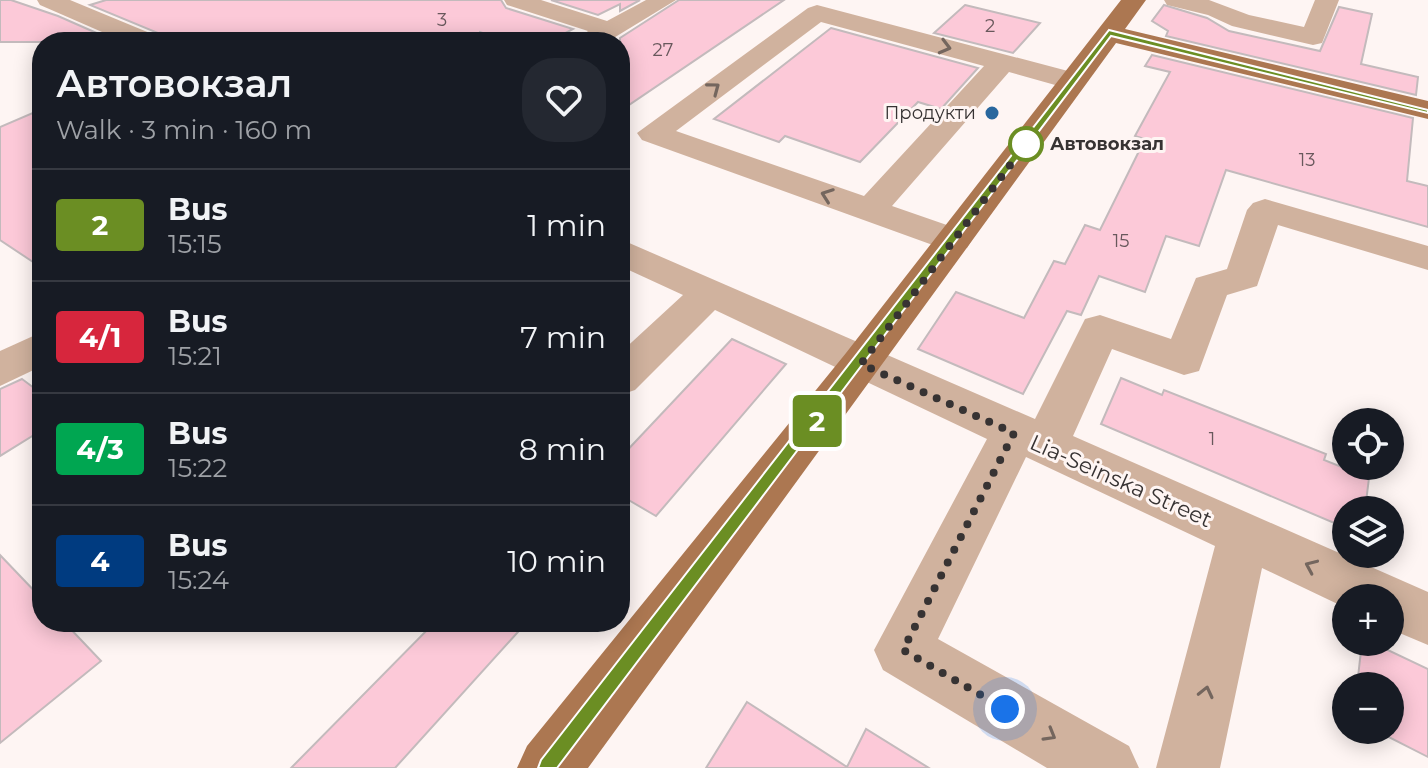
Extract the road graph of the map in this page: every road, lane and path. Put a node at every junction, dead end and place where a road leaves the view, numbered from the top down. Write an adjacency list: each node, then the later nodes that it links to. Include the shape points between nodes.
1 (49, 0): 7 (street)
2 (516, 0): 8 (street)
3 (664, 0): 9 (street)
4 (1134, 0): 10 (main road)
5 (1176, 0): 6 (street, via 1313,37)
6 (1327, 0)
7 (124, 32)
8 (590, 32)
9 (606, 32)
10 (1109, 33): 12 (main road); 13 (main road)
11 (1003, 62): 12 (street); 14 (street); 14 (street, one-way to 11, via 653,133 817,13)
12 (1073, 81): 15 (main road)
13 (1428, 110)
14 (870, 210): 15 (street)
15 (954, 240): 20 (main road)
16 (630, 256): 18 (street, Lia-Seinska Street)
17 (1428, 258): 23 (street, via 1265,210 1243,277 1210,287 1184,360 1100,329)
18 (709, 293): 20 (street, Lia-Seinska Street); 21 (street)
19 (32, 352): 22 (street)
20 (861, 364): 23 (street, Lia-Seinska Street); 28 (main road)
21 (630, 369)
22 (0, 370)
23 (1030, 439): 24 (street, Lia-Seinska Street); 29 (street, one-way to 29, via 903,650)
24 (1243, 536): 25 (street, Lia-Seinska Street, one-way to 24); 30 (street, one-way to 24)
25 (1351, 584)
26 (1404, 608): 27 (street)
27 (1428, 619)
28 (549, 768)
29 (1107, 768)
30 (1188, 768)

